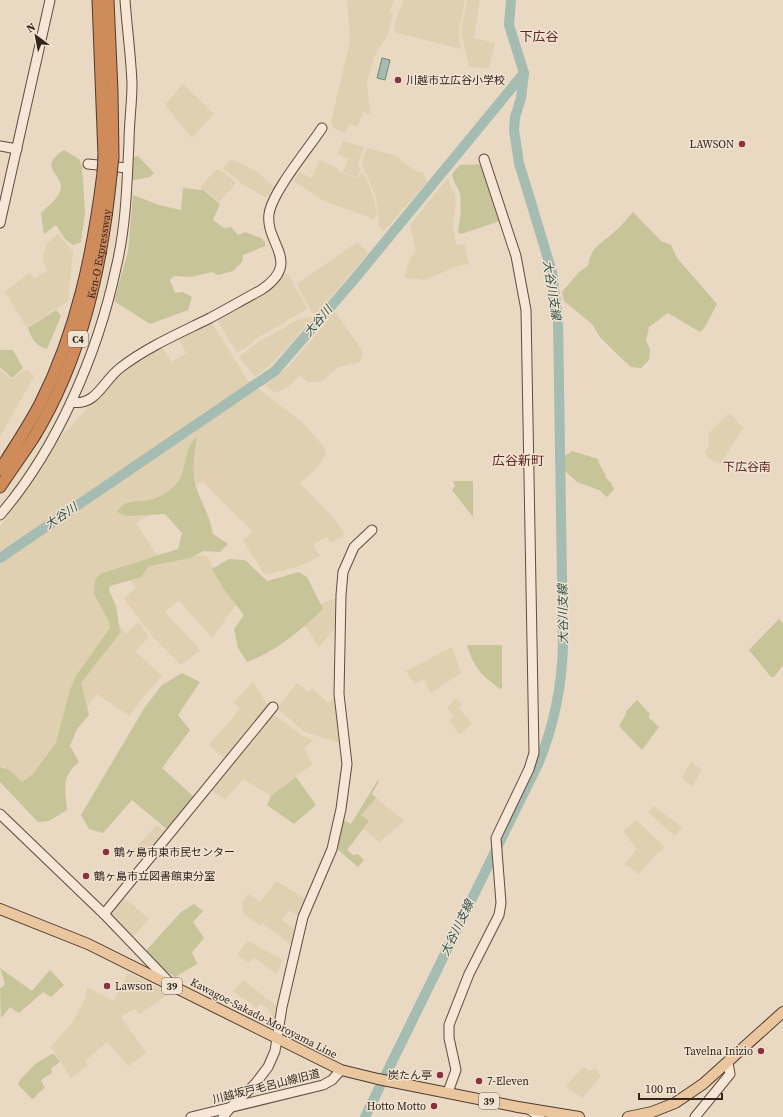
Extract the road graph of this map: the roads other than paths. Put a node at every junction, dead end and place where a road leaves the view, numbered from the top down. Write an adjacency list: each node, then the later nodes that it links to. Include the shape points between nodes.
1 (50, 0): 7 (street)
2 (98, 0): 8 (highway, Ken-O Expressway / C4)
3 (108, 0): 8 (highway, Ken-O Expressway / C4, via 112,92)
4 (125, 0): 11 (street, via 132,85)
5 (322, 128): 14 (street, via 272,203 269,223 281,256 280,268 273,281 261,290 132,359 109,376 86,402)
6 (0, 146): 7 (street)
7 (17, 149): 13 (street)
8 (108, 156): 12 (highway, Ken-O Expressway / C4, bridge)
9 (484, 159): 28 (street, via 516,256 526,310 534,754 496,838 501,903 499,914 449,1025 456,1070)
10 (88, 164): 11 (street)
11 (127, 168): 14 (street, via 125,212 117,268 104,316)
12 (107, 174): 15 (highway, Ken-O Expressway / C4, via 85,280 71,330 41,402); 16 (highway, Ken-O Expressway / C4, via 102,252 81,332 50,407)
13 (0, 223)
14 (71, 402): 17 (street, via 37,464)
15 (0, 470)
16 (0, 487)
17 (0, 515)
18 (372, 530): 25 (street, via 354,547 343,572 339,694 347,764 341,809 332,849 303,917)
19 (273, 707): 22 (street)
20 (0, 814): 22 (street)
21 (0, 909): 23 (main road, Kawagoe-Sakado-Moroyama Line / 39, via 88,944)
22 (104, 914): 23 (street)
23 (172, 986): 25 (main road, Kawagoe-Sakado-Moroyama Line / 39)
24 (783, 1012): 26 (main road)
25 (277, 1038): 27 (main road, Kawagoe-Sakado-Moroyama Line / 39); 29 (street, via 275,1051 268,1066 255,1084)
26 (728, 1063): 35 (main road, via 675,1103 652,1112); 36 (street, via 730,1074)
27 (342, 1070): 28 (main road, 39); 29 (street, 川越坂戸毛呂山線旧道, via 323,1085)
28 (448, 1092): 30 (main road, 39)
29 (231, 1107): 31 (street, 川越坂戸毛呂山線旧道); 32 (street)
30 (529, 1109): 33 (street); 34 (main road, 39)
31 (191, 1117)
32 (223, 1117)
33 (540, 1117)
34 (579, 1117)
35 (628, 1117)
36 (695, 1117)

